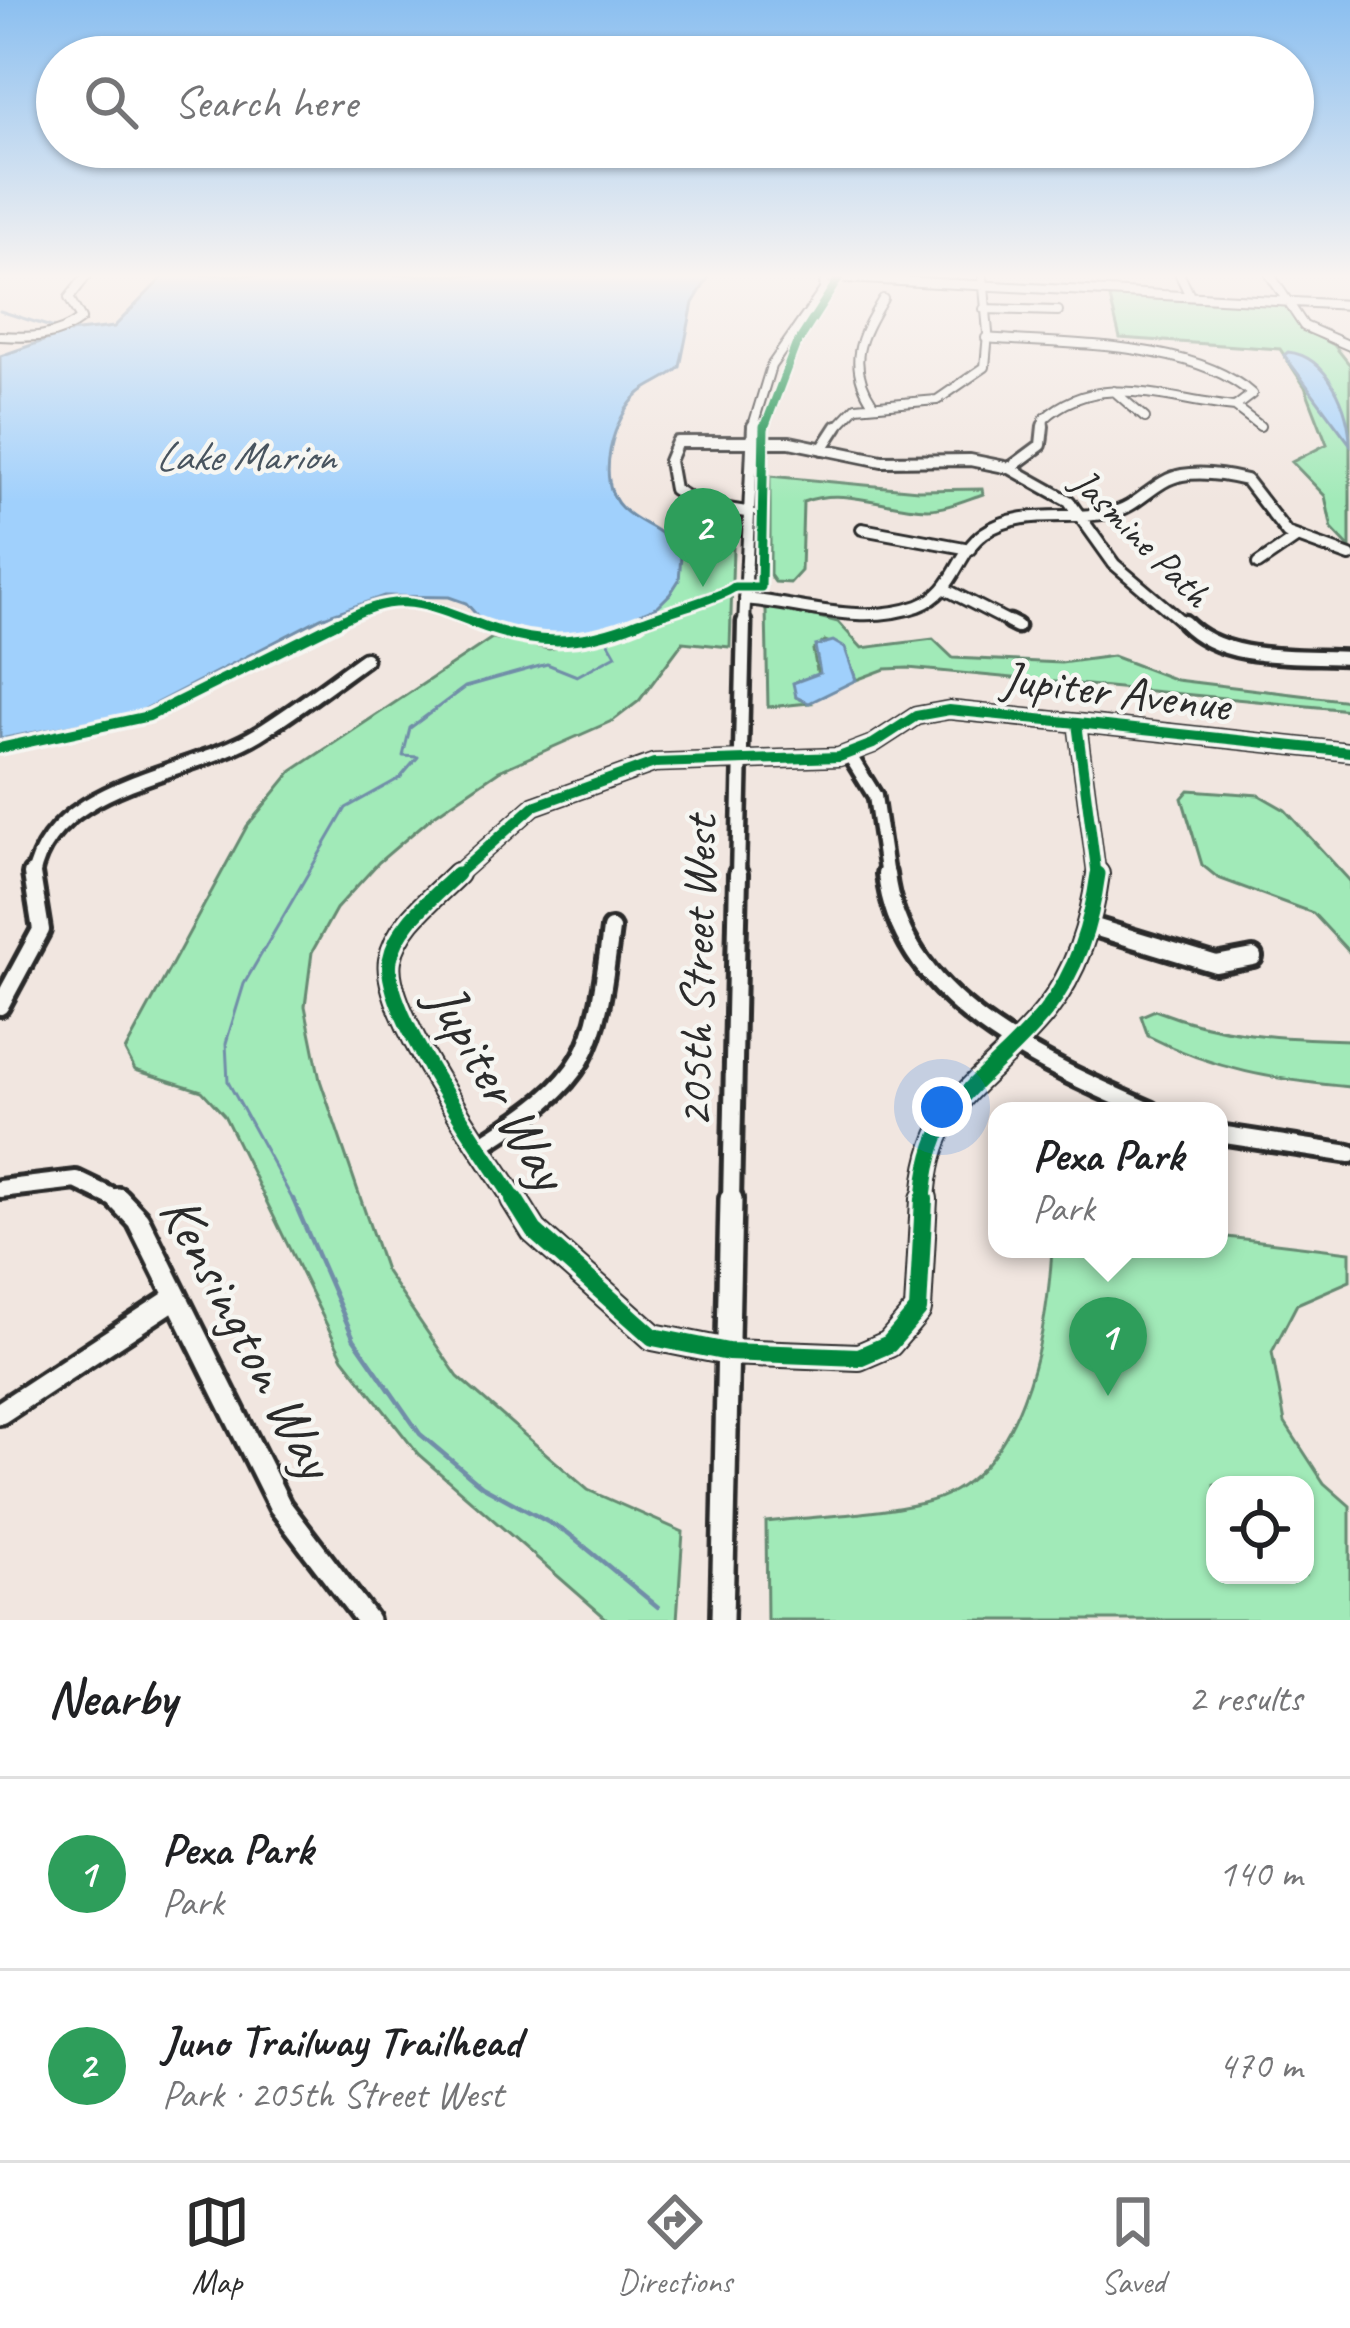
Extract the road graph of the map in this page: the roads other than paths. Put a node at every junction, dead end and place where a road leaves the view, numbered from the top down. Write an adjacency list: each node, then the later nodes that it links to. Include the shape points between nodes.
1 (782, 351): 10 (street, 205th Street West)
2 (856, 351): 6 (street, via 854,379)
3 (986, 351): 6 (street, via 985,367 945,397)
4 (1107, 351): 7 (street, via 1232,369 1252,394)
5 (1114, 391): 7 (street); 8 (street); 12 (street, via 1055,404 1044,418 1041,446)
6 (873, 404): 11 (street, via 844,413)
7 (1235, 406): 9 (street)
8 (1145, 418)
9 (1260, 426)
10 (748, 441): 11 (street, Jasmine Path); 13 (street, 205th Street West); 13 (street, Jasmine Path, via 677,442 671,483 689,503)
11 (822, 449): 12 (street, Jasmine Path)
12 (1010, 468): 14 (street, Jasmine Path, via 1052,488)
13 (746, 512): 21 (street, 205th Street West)
14 (1082, 515): 16 (street, via 1135,505 1173,477 1226,476 1253,484); 17 (street, via 1007,523); 23 (street, Jasmine Path, via 1114,564 1205,641)
15 (862, 529): 17 (street)
16 (1296, 538): 18 (street); 19 (street)
17 (970, 549): 20 (street)
18 (1350, 556)
19 (1258, 564)
20 (947, 590): 21 (street, via 918,606 866,616); 22 (street)
21 (745, 599): 28 (street, 205th Street West)
22 (1017, 626)
23 (1350, 658)
24 (365, 659): 32 (street, via 255,736 62,823 32,874 40,932)
25 (1077, 721): 26 (street, Jupiter Avenue); 27 (street, Jupiter Avenue, via 932,712); 29 (street, Jupiter Way, via 1098,873)
26 (1350, 752)
27 (849, 754): 28 (street, Jupiter Avenue); 33 (street, via 879,795 891,906 909,952 937,983)
28 (741, 760): 36 (street, Jupiter Way, via 654,763 534,806 410,920 390,959 392,1001); 40 (street, 205th Street West)
29 (1090, 926): 31 (street, via 1216,964); 33 (street, Jupiter Way, via 1063,986)
30 (611, 929): 36 (street, via 597,1035 585,1065 553,1101)
31 (1252, 957)
32 (0, 1006)
33 (1018, 1042): 34 (street); 40 (street, Jupiter Way, via 954,1104 934,1136 925,1174 922,1295 901,1335 859,1357)
34 (1133, 1102)
35 (1228, 1135): 37 (street)
36 (479, 1146): 40 (street, Jupiter Way, via 534,1231 653,1336)
37 (1350, 1154)
38 (0, 1189): 39 (street, Kensington Way, via 64,1178 120,1197)
39 (175, 1298): 41 (street); 42 (street, Kensington Way, via 280,1506)
40 (728, 1352): 43 (street, 205th Street West)
41 (0, 1413)
42 (367, 1620)
43 (722, 1620)

